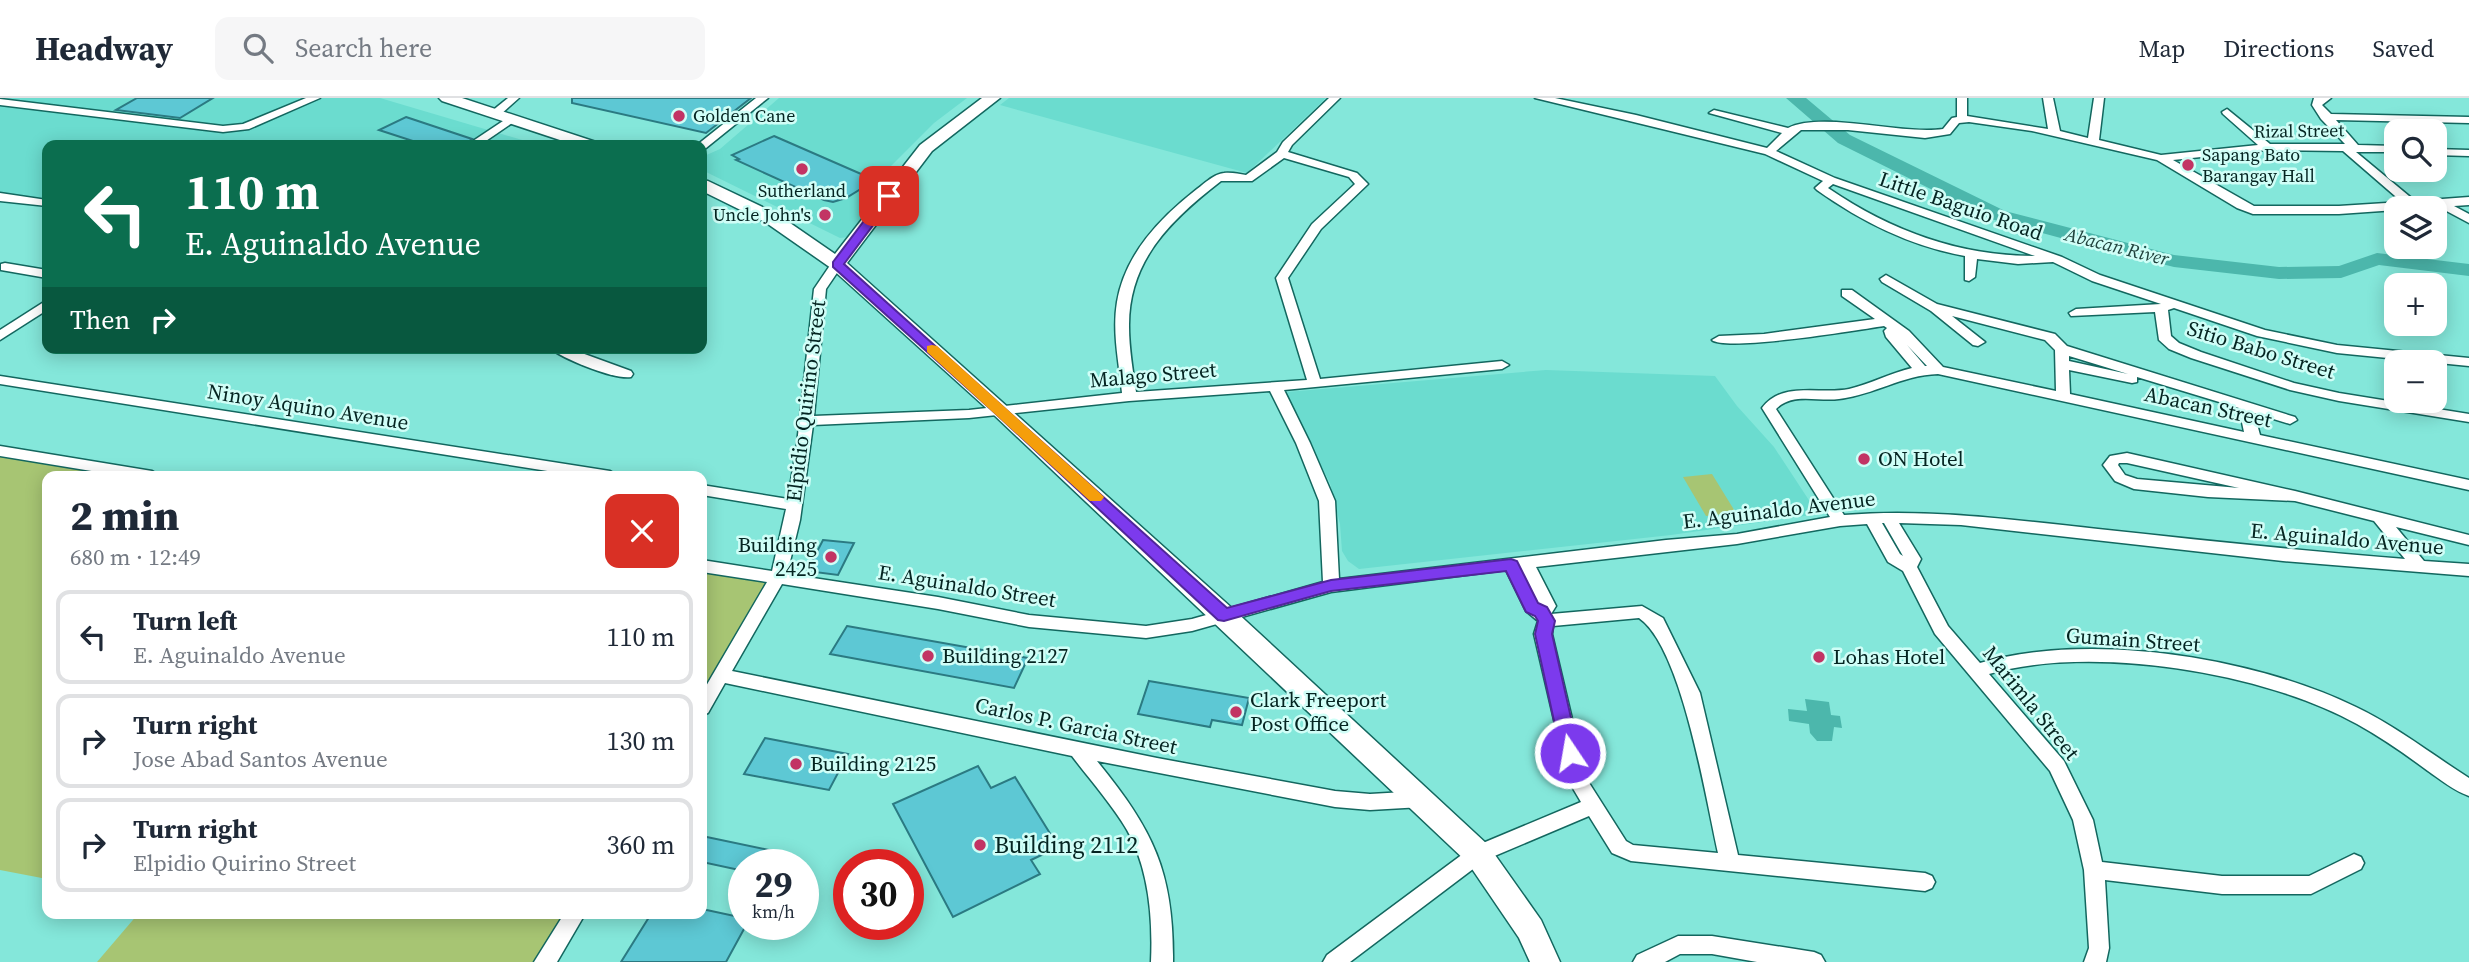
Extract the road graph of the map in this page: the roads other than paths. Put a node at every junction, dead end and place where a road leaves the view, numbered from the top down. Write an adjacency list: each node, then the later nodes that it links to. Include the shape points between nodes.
1 (315, 98): 12 (street, via 245,127 223,129)
2 (447, 98): 14 (main road)
3 (514, 98): 14 (street)
4 (763, 98): 24 (street)
5 (992, 98): 46 (main road, Elpidio Quirino Street, via 926,148)
6 (1335, 98): 32 (street)
7 (1540, 98): 29 (street, Little Baguio Road)
8 (1962, 98): 17 (street)
9 (2048, 98): 21 (street)
10 (2099, 98): 25 (street)
11 (2326, 98): 16 (street, via 2316,105)
12 (0, 102)
13 (2227, 112): 26 (street)
14 (496, 113): 18 (main road)
15 (1714, 113): 20 (street)
16 (2325, 117): 19 (street); 27 (street)
17 (1962, 118): 20 (street, via 1946,132 1934,135 1848,127); 21 (street)
18 (513, 119): 22 (street); 23 (main road)
19 (2469, 120)
20 (1795, 129): 29 (street)
21 (2055, 135): 25 (street)
22 (481, 140)
23 (575, 140)
24 (707, 142)
25 (2093, 144): 33 (street)
26 (2267, 147): 27 (street, Rizal Street); 33 (street, Rizal Street)
27 (2349, 147): 28 (street, Rizal Street); 36 (street)
28 (2384, 148)
29 (1769, 152): 34 (street, Little Baguio Road)
30 (2447, 152): 31 (street)
31 (2469, 153)
32 (1282, 154): 70 (street, via 1353,175 1362,184 1306,237 1282,278); 72 (street, via 1248,179 1217,179 1182,205 1151,238 1126,293 1122,325)
33 (2161, 159): 41 (street, via 2253,210)
34 (1831, 180): 44 (street, via 1821,188 1872,219 1934,246); 45 (street, Little Baguio Road)
35 (707, 187): 46 (main road, via 771,218)
36 (2402, 196)
37 (0, 197): 39 (street)
38 (2469, 201): 40 (street)
39 (42, 203)
40 (2447, 204)
41 (2384, 206)
42 (2447, 206): 43 (street)
43 (2469, 219)
44 (1971, 256): 45 (street); 49 (street)
45 (2058, 260): 54 (street, Little Baguio Road)
46 (837, 264): 75 (main road); 78 (street, Elpidio Quirino Street, via 820,289)
47 (5, 268): 48 (street)
48 (42, 273)
49 (1969, 277)
50 (1886, 279): 53 (street)
51 (1847, 293): 56 (street)
52 (42, 307): 57 (street)
53 (1932, 307): 59 (street); 60 (street, via 2038,332)
54 (2166, 307): 55 (street); 62 (street, Little Baguio Road, via 2337,349); 76 (street, Sitio Babo Street, via 2164,337 2196,355 2290,386)
55 (2076, 313)
56 (1887, 323): 58 (street); 65 (street); 66 (street)
57 (0, 336)
58 (1719, 340)
59 (1978, 342)
60 (2062, 349): 63 (street); 69 (street)
61 (570, 354): 67 (street)
62 (2469, 362)
63 (2062, 364): 69 (street, via 2131,379); 73 (street)
64 (1502, 365): 70 (street, Malago Street)
65 (1920, 369): 66 (street, Abacan Street); 91 (street, Abacan Street, via 1838,395 1787,396 1769,408)
66 (1938, 370): 73 (street, Abacan Street)
67 (625, 374)
68 (0, 380): 82 (street, Ninoy Aquino Avenue)
69 (2166, 381): 74 (street)
70 (1315, 384): 71 (street, Malago Street)
71 (1275, 387): 72 (street, Malago Street); 98 (street, via 1327,501)
72 (1129, 397): 75 (street, Malago Street)
73 (2063, 397): 79 (street, Abacan Street)
74 (2246, 406): 77 (street); 79 (street)
75 (1000, 410): 78 (street, Malago Street); 99 (main road)
76 (2469, 418)
77 (2290, 420)
78 (808, 421): 88 (street, Elpidio Quirino Street)
79 (2254, 439): 84 (street, Abacan Street)
80 (0, 451): 81 (street)
81 (122, 471)
82 (578, 471)
83 (2196, 473): 86 (street); 86 (street, via 2127,458 2110,465 2120,478 2134,484); 87 (street)
84 (2469, 485)
85 (707, 491): 88 (street)
86 (2208, 492): 87 (street)
87 (2295, 496): 90 (street)
88 (794, 505): 97 (street, Elpidio Quirino Street)
89 (1880, 517): 91 (street, E. Aguinaldo Avenue); 94 (street, E. Aguinaldo Avenue, via 1961,520); 101 (street, Marimla Street, via 1894,558 1909,567 1941,630)
90 (2380, 518): 92 (street); 94 (street)
91 (1839, 521): 93 (street, E. Aguinaldo Avenue, via 1737,539)
92 (2469, 540)
93 (1518, 564): 98 (street, E. Aguinaldo Avenue); 100 (street, via 1532,607)
94 (2419, 566): 96 (street, E. Aguinaldo Avenue)
95 (707, 567): 97 (street, E. Aguinaldo Street)
96 (2469, 570)
97 (778, 578): 99 (street, E. Aguinaldo Street, via 1029,621 1110,630 1164,630); 102 (street, Elpidio Quirino Street)
98 (1331, 586): 99 (street, E. Aguinaldo Avenue)
99 (1224, 615): 106 (main road)
100 (1544, 617): 107 (street, via 1543,634 1570,753 1577,780); 110 (street, via 1642,612 1657,622 1691,693)
101 (1976, 671): 105 (street, Gumain Street, via 1995,663 2066,656 2186,663 2255,678 2349,711); 111 (street, Marimla Street, via 2057,766 2083,820)
102 (722, 676): 103 (street, Elpidio Quirino Street); 104 (street, Carlos P. Garcia Street)
103 (707, 700)
104 (1078, 750): 106 (street, Carlos P. Garcia Street, via 1335,799); 115 (street, via 1138,832 1152,866 1160,904)
105 (2469, 788)
106 (1422, 799): 108 (main road)
107 (1592, 806): 108 (street); 110 (street, via 1619,847 1631,853)
108 (1478, 854): 116 (street); 117 (main road, via 1530,929)
109 (2354, 863): 111 (street, via 2311,885 2222,885)
110 (1730, 864): 112 (street)
111 (2094, 870): 120 (street, Marimla Street, via 2099,948)
112 (1925, 882)
113 (572, 919): 114 (street)
114 (545, 962)
115 (1162, 962)
116 (1334, 962)
117 (1545, 962)
118 (1644, 962): 119 (street, via 1678,945 1712,944)
119 (1814, 962)
120 (2095, 962)

